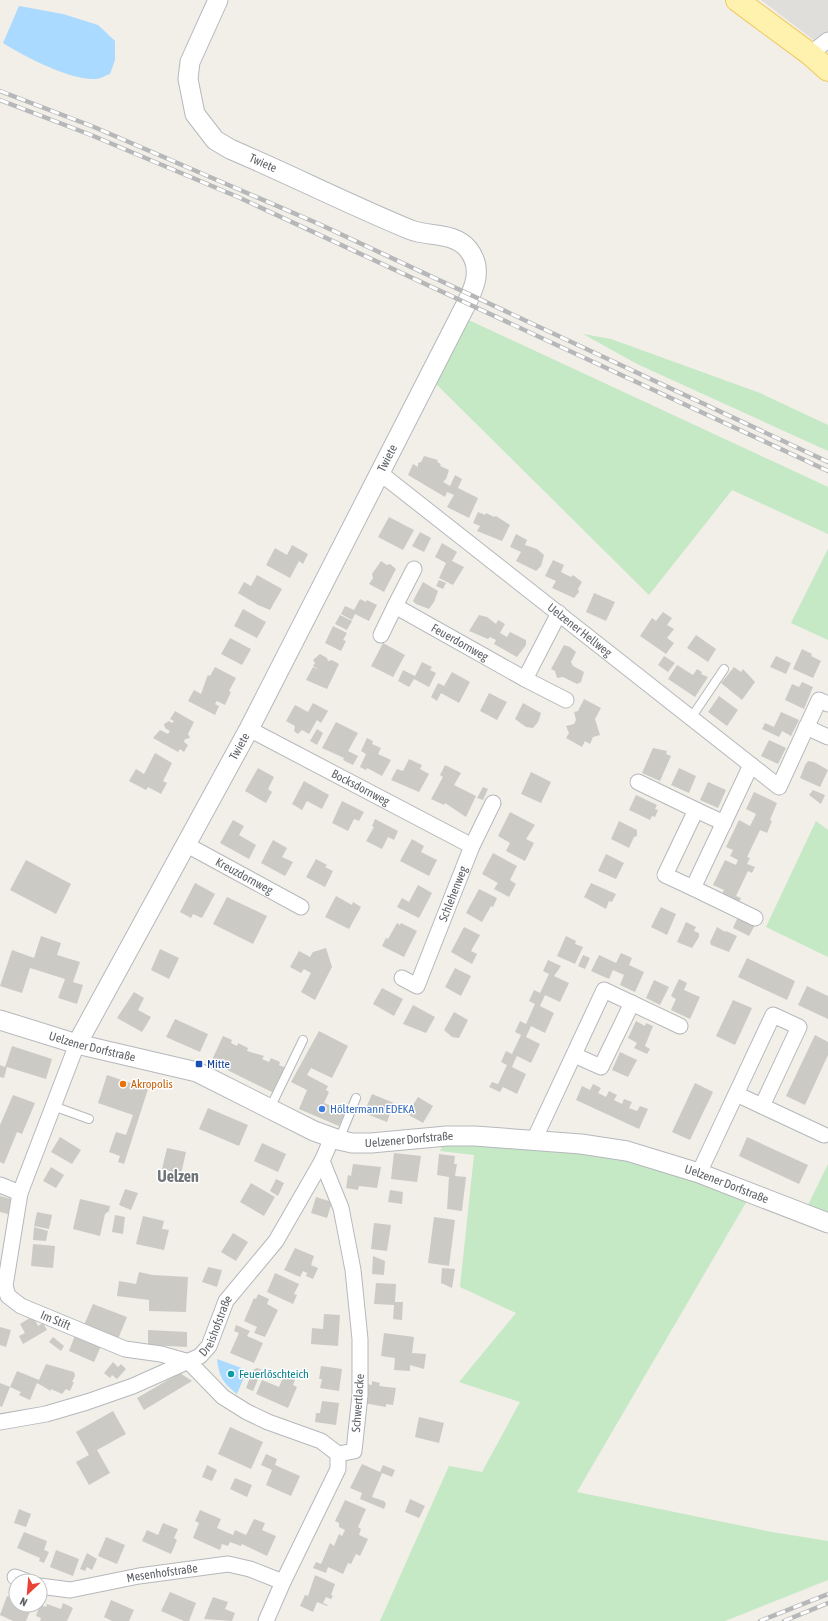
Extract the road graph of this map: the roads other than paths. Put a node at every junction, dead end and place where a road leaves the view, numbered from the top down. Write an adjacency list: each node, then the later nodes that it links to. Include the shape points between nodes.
1 (218, 0): 6 (street, Twiete, via 190,62 188,78 195,114 215,140 413,230 459,241 467,248 476,266 475,285)
2 (737, 0): 4 (main road)
3 (828, 40): 4 (street)
4 (810, 54): 5 (main road)
5 (828, 70)
6 (380, 473): 9 (street, Uelzener Hellweg); 17 (street, Twiete)
7 (414, 569): 8 (street)
8 (395, 606): 10 (street); 12 (street, Feuerdornweg)
9 (559, 613): 12 (street); 15 (street, Uelzener Hellweg)
10 (381, 635)
11 (724, 669): 15 (lane)
12 (525, 678): 13 (street, Feuerdornweg)
13 (566, 700)
14 (828, 704): 16 (street, via 819,700)
15 (691, 718): 19 (street, Uelzener Hellweg)
16 (806, 728): 18 (street); 19 (street, Uelzener Hellweg, via 779,787)
17 (249, 729): 24 (street, Twiete); 25 (street, Bocksdornweg)
18 (828, 737)
19 (751, 766): 23 (street)
20 (638, 782): 22 (street)
21 (493, 803): 25 (street, Schlehenweg)
22 (696, 810): 23 (street); 26 (street, via 665,875)
23 (724, 823): 26 (street)
24 (187, 845): 27 (street, Kreuzdornweg); 34 (street, Twiete)
25 (472, 846): 29 (street, Schlehenweg, via 422,988)
26 (693, 888): 28 (street)
27 (301, 907)
28 (756, 918)
29 (402, 978)
30 (632, 1003): 32 (street); 35 (street, via 601,1067); 35 (street, via 604,990)
31 (0, 1020): 34 (street, Uelzener Dorfstraße)
32 (680, 1026)
33 (303, 1040): 40 (lane)
34 (77, 1044): 38 (street, Im Stift); 40 (street, Uelzener Dorfstraße, via 197,1072)
35 (574, 1055): 44 (street)
36 (736, 1094): 39 (street); 39 (street, via 773,1015 799,1027); 46 (street)
37 (356, 1098): 43 (lane)
38 (54, 1106): 41 (lane); 48 (street, Im Stift)
39 (762, 1106): 42 (street)
40 (270, 1108): 43 (street, Uelzener Dorfstraße)
41 (89, 1118)
42 (824, 1135)
43 (336, 1139): 44 (street, Uelzener Dorfstraße, via 352,1143 447,1136); 45 (street, Dreishofstraße)
44 (534, 1140): 46 (street, Uelzener Dorfstraße, via 627,1151)
45 (322, 1161): 50 (street, Dreishofstraße, via 276,1241 226,1300 209,1346 200,1356); 52 (street, Schwertlacke, via 341,1208 353,1270 360,1339 360,1395 354,1451)
46 (699, 1173): 49 (street, Uelzener Dorfstraße)
47 (0, 1185): 48 (street)
48 (20, 1193): 50 (street, Im Stift, via 5,1286 8,1296 22,1306 125,1349 161,1354)
49 (828, 1222)
50 (189, 1362): 51 (street, Dreishofstraße, via 87,1402 46,1414); 52 (street, Im Stift, via 223,1397 247,1412 321,1441)
51 (0, 1422)
52 (338, 1454): 53 (street, via 338,1470)
53 (283, 1582): 54 (street, Mesenhofstraße, via 250,1569 228,1564 139,1576 70,1590); 55 (street)
54 (48, 1587)
55 (266, 1621)

